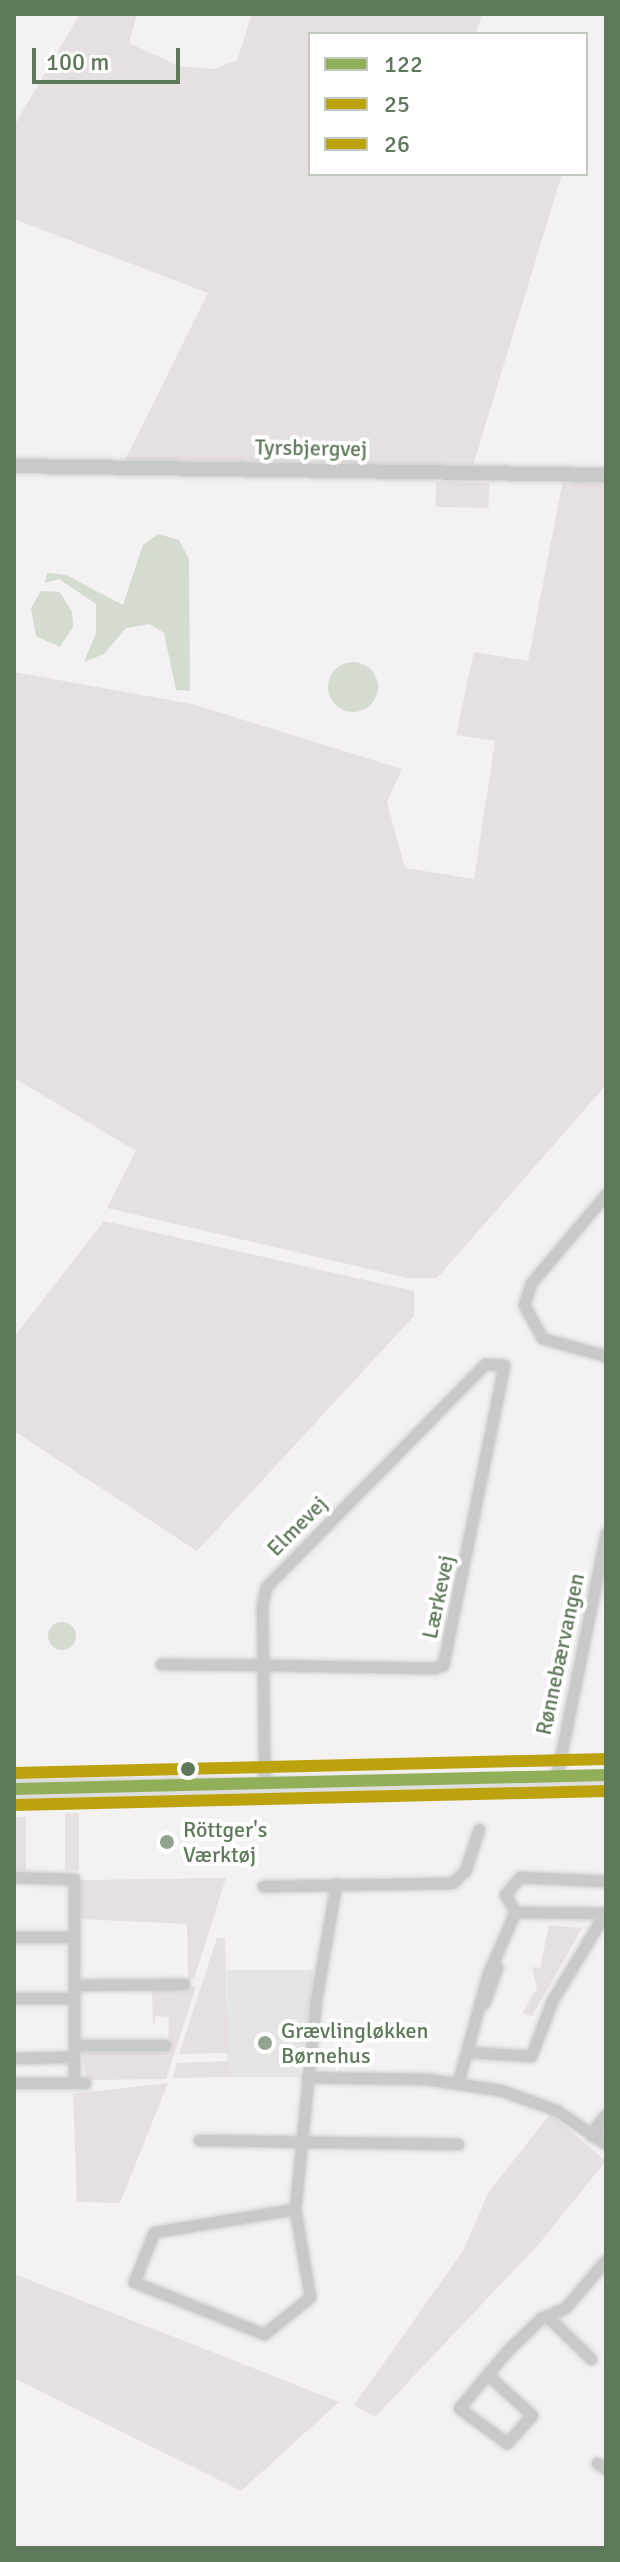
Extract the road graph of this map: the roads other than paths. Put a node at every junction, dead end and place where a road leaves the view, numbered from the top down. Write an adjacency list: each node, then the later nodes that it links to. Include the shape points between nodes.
1 (14, 466): 2 (street, Tyrsbjergvej)
2 (606, 475)
3 (606, 1194): 4 (street, via 531,1283 524,1305 542,1338)
4 (606, 1356)
5 (501, 1362): 8 (street, Elmevej, via 485,1364 269,1583 262,1600); 8 (street, Lærkevej, via 505,1377 443,1665)
6 (606, 1533): 10 (street, Rønnebærvangen)
7 (161, 1664): 8 (street)
8 (263, 1665): 11 (street, Elmevej)
9 (606, 1775): 10 (main road)
10 (555, 1780): 11 (main road); 12 (main road)
11 (265, 1783): 13 (main road)
12 (606, 1783)
13 (14, 1789)
14 (479, 1829): 17 (street, via 457,1881)
15 (14, 1877): 22 (street, via 73,1877)
16 (606, 1881): 19 (street, via 520,1877 505,1894)
17 (336, 1884): 18 (street); 30 (street)
18 (263, 1886)
19 (515, 1912): 20 (street); 28 (street)
20 (605, 1913): 28 (street, via 552,2001 531,2056)
21 (14, 1937): 22 (street)
22 (74, 1937): 24 (street)
23 (184, 1984): 24 (street)
24 (74, 1991): 25 (street); 27 (street)
25 (14, 1998)
26 (165, 2045): 27 (street)
27 (74, 2051): 29 (street); 32 (street, via 80,2083)
28 (469, 2052): 31 (street)
29 (14, 2058)
30 (307, 2077): 31 (street); 36 (street)
31 (458, 2082): 34 (street, via 531,2099)
32 (14, 2083)
33 (606, 2117): 34 (street)
34 (593, 2135): 38 (street)
35 (199, 2140): 36 (street)
36 (302, 2140): 37 (street); 39 (street)
37 (458, 2144)
38 (606, 2144)
39 (295, 2209): 39 (street, via 154,2232 134,2282 264,2334 310,2297)
40 (606, 2260): 41 (street)
41 (550, 2319): 42 (street); 43 (street, via 541,2318)
42 (591, 2359)
43 (489, 2376): 43 (street, via 532,2415 507,2443 459,2408)

